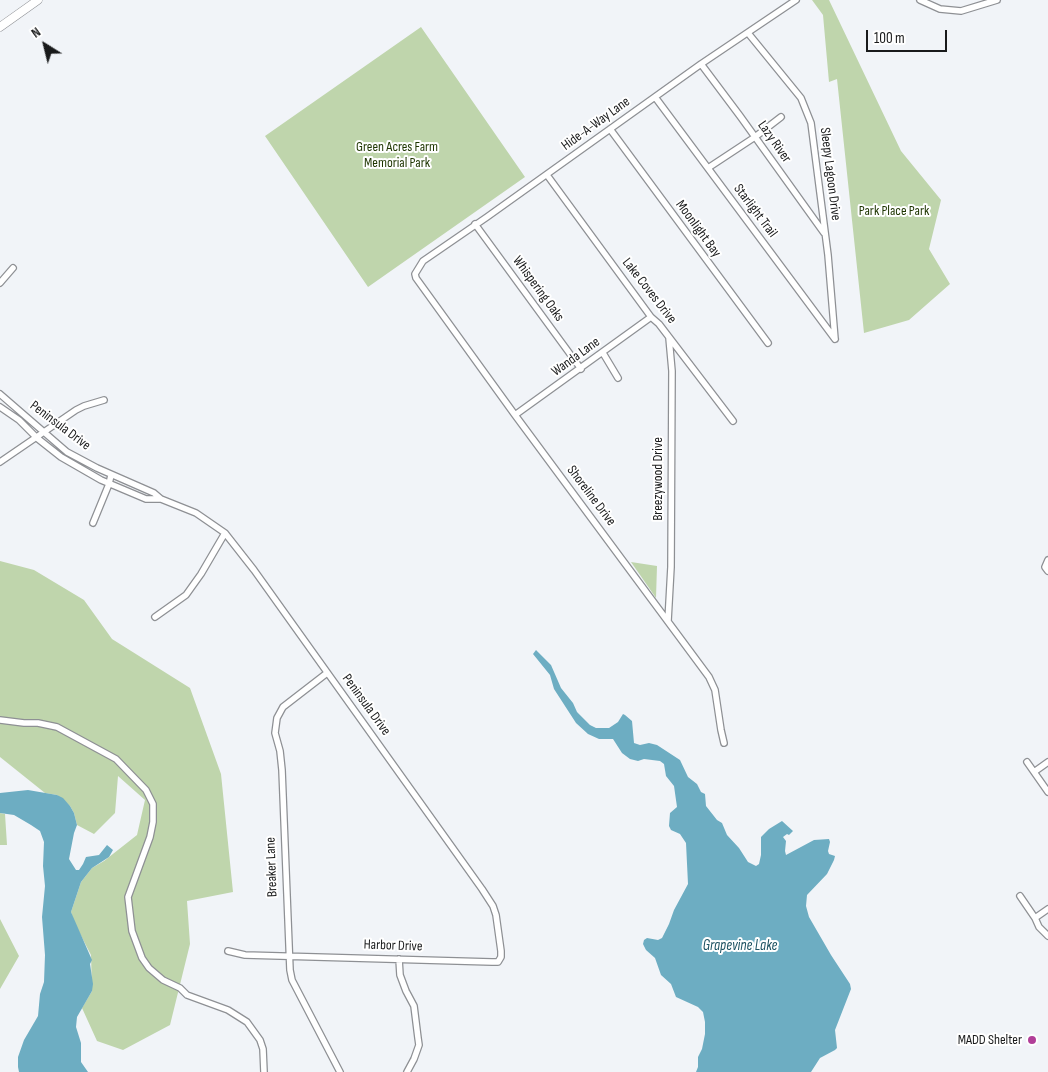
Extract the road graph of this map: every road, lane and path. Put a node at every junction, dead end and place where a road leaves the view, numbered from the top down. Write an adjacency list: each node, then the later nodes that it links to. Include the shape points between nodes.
1 (38, 0): 5 (street)
2 (796, 0): 6 (street, Hide-A-Way Lane)
3 (920, 0): 4 (street, via 940,9 961,11)
4 (997, 0)
5 (0, 26)
6 (748, 33): 7 (street, Hide-A-Way Lane); 15 (street, Sleepy Lagoon Drive, via 801,98 811,123)
7 (702, 64): 8 (street, Hide-A-Way Lane); 11 (street, Lazy River)
8 (655, 97): 10 (street, Hide-A-Way Lane); 12 (street, Starlight Trail)
9 (781, 117): 11 (street)
10 (610, 129): 13 (street, Hide-A-Way Lane); 22 (street, Moonlight Bay)
11 (755, 137): 12 (street); 15 (street, Lazy River)
12 (708, 168): 21 (street, Starlight Trail)
13 (547, 175): 14 (street, Hide-A-Way Lane); 19 (street, Lake Coves Drive)
14 (476, 224): 17 (street, Hide-A-Way Lane, via 422,262); 24 (street, Whispering Oaks)
15 (825, 234): 21 (street, Sleepy Lagoon Drive)
16 (13, 268): 18 (street)
17 (415, 274): 29 (street, Shoreline Drive)
18 (0, 283)
19 (651, 317): 20 (street, Lake Coves Drive); 23 (street, Wanda Lane)
20 (669, 338): 30 (street, Lake Coves Drive); 42 (street, Breezywood Drive, via 672,371)
21 (835, 339)
22 (768, 343)
23 (603, 353): 24 (street, Wanda Lane); 25 (street)
24 (581, 368): 29 (street, Wanda Lane)
25 (618, 378)
26 (0, 394): 31 (street, Peninsula Drive)
27 (104, 400): 31 (street, via 84,406)
28 (0, 407): 32 (street, Peninsula Drive)
29 (516, 415): 42 (street, Shoreline Drive)
30 (732, 421)
31 (44, 432): 32 (street); 34 (street, Peninsula Drive, via 68,452)
32 (37, 438): 33 (street); 35 (street, Peninsula Drive, via 61,457)
33 (0, 462)
34 (111, 475): 35 (street); 36 (street, Peninsula Drive)
35 (109, 484): 36 (street, Peninsula Drive, via 146,499); 37 (street)
36 (161, 499): 38 (street, Peninsula Drive, via 196,513)
37 (92, 523)
38 (225, 534): 41 (street, via 186,595); 43 (street, Peninsula Drive)
39 (1048, 560): 40 (street)
40 (1047, 569)
41 (155, 617)
42 (668, 621): 45 (street, Shoreline Drive, via 714,684)
43 (327, 673): 55 (street, Breaker Lane, via 283,707 275,725 282,770); 57 (street, Peninsula Drive, via 493,906 500,934 501,957)
44 (0, 720): 58 (street, via 57,727 116,759 146,790 153,804 153,822 128,896 132,931 142,958 163,980 187,995 228,1010 247,1022 260,1040)
45 (724, 742)
46 (1027, 762): 48 (street)
47 (1048, 762): 48 (street)
48 (1034, 772): 49 (street)
49 (1048, 792)
50 (1020, 896): 52 (street)
51 (1048, 909): 52 (street)
52 (1035, 918): 53 (street)
53 (1048, 936)
54 (228, 951): 55 (street, Harbor Drive)
55 (288, 957): 56 (street, Harbor Drive); 59 (street, Breaker Lane, via 292,980)
56 (400, 959): 57 (street, Harbor Drive); 60 (street, via 400,975 414,1006 418,1038)
57 (498, 962)
58 (264, 1072)
59 (340, 1072)
60 (408, 1072)

